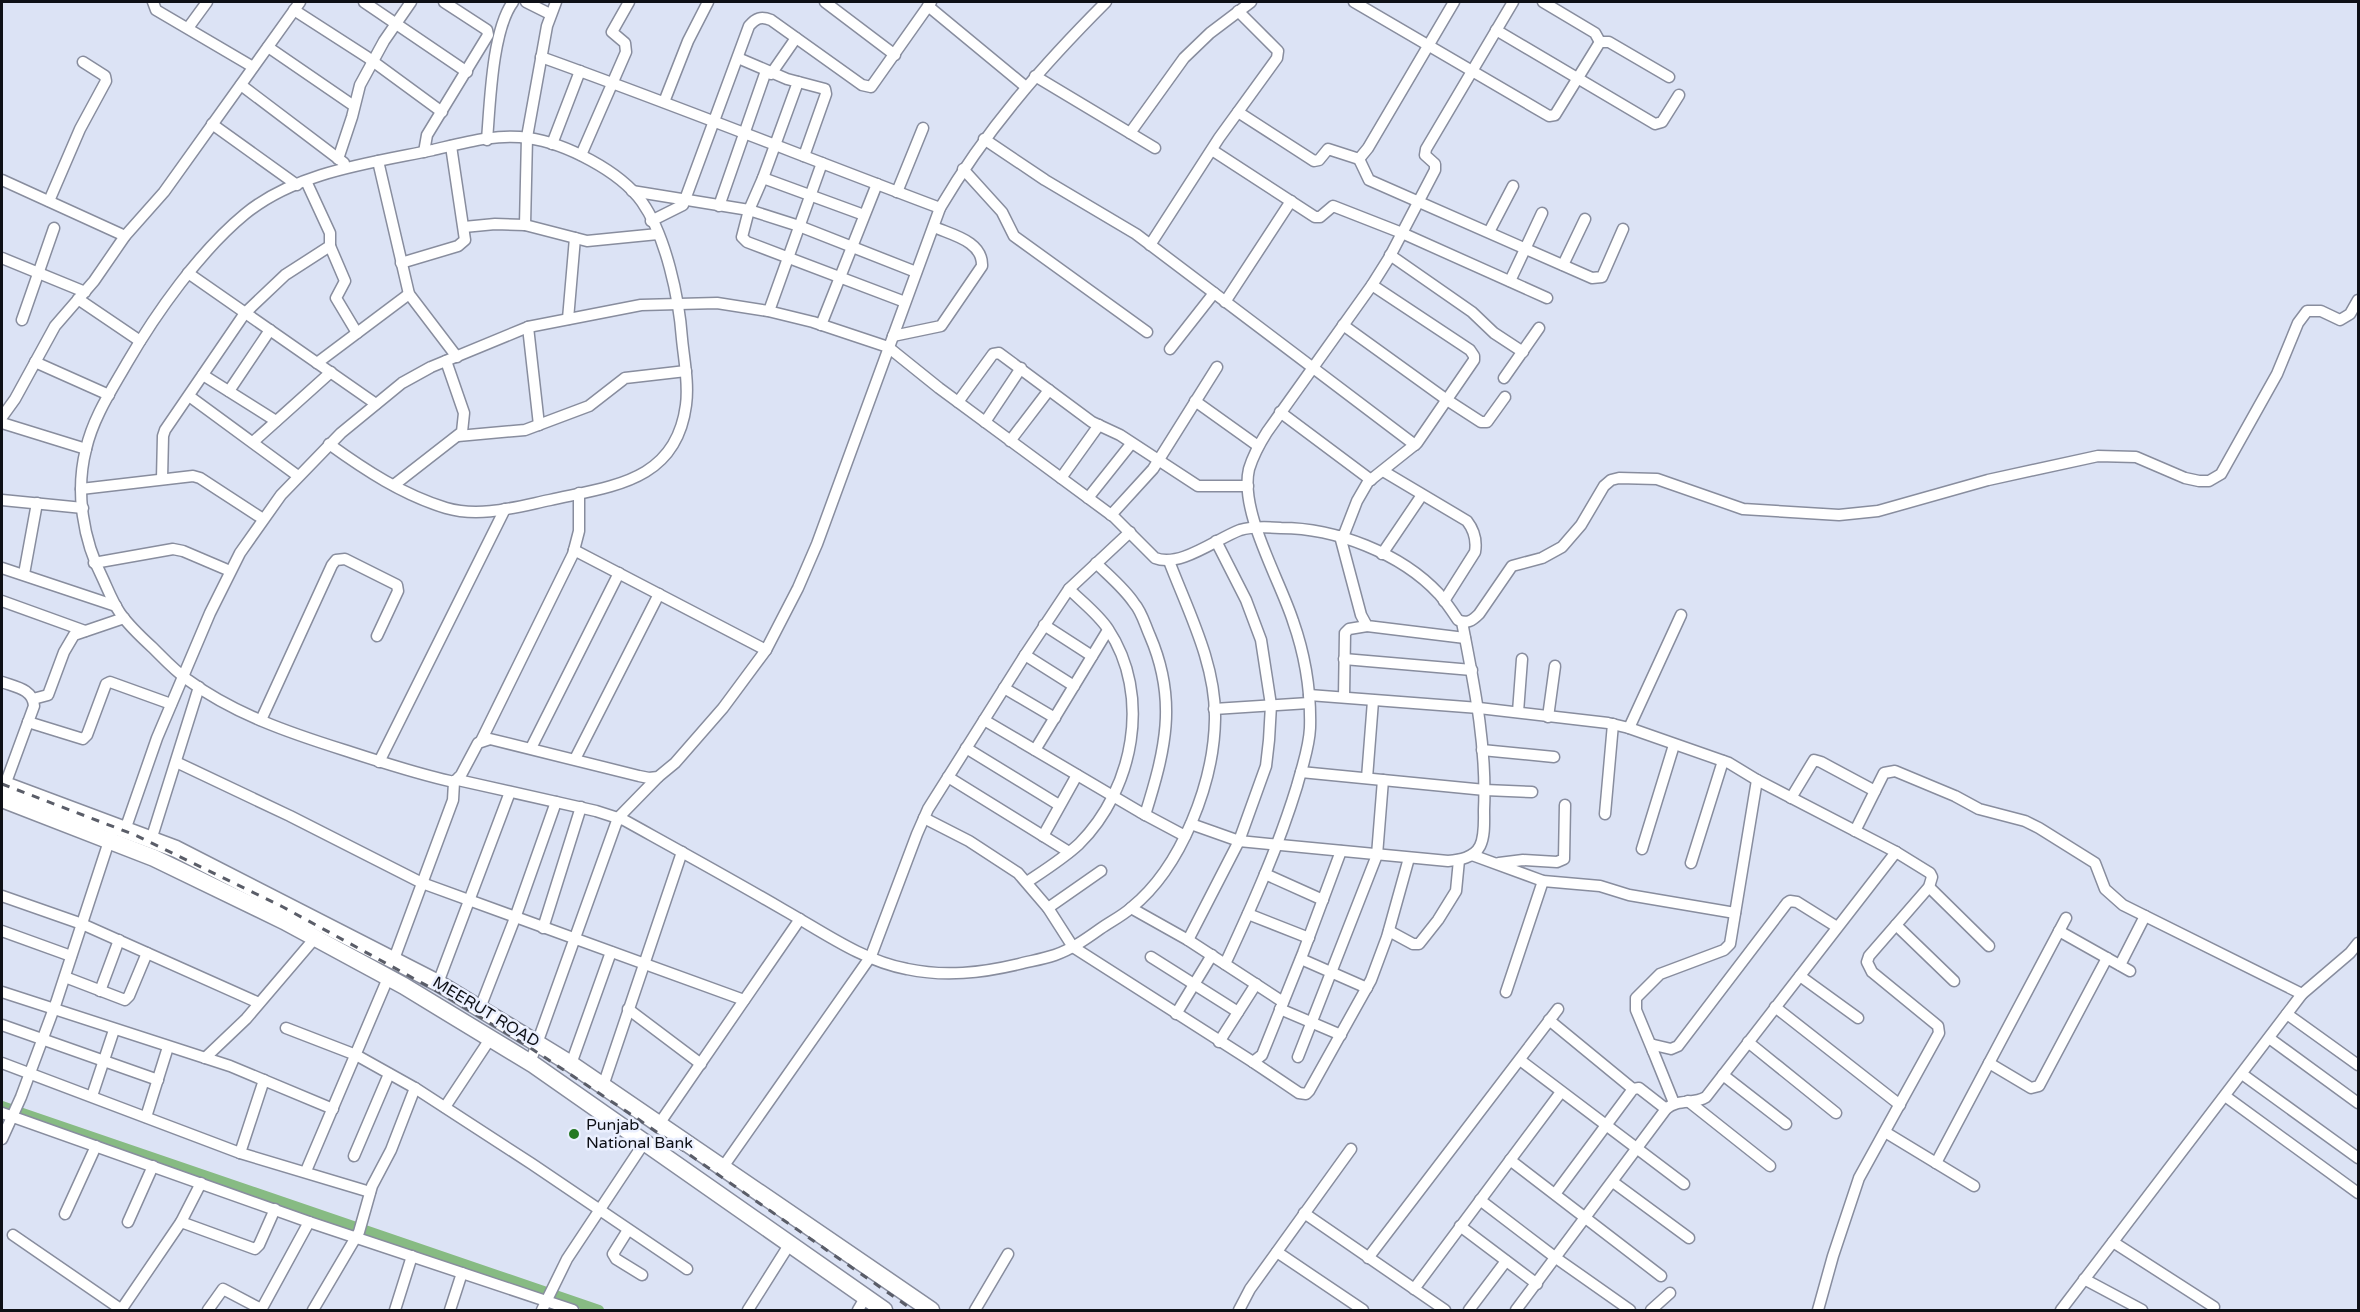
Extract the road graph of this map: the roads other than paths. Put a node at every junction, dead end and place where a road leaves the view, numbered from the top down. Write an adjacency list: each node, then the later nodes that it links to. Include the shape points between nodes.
1 (153, 2): 24 (street, via 156,10)
2 (207, 2): 24 (street)
3 (364, 2): 22 (street)
4 (411, 2): 22 (street)
5 (444, 2): 26 (street)
6 (513, 2): 23 (street)
7 (526, 2): 21 (street)
8 (556, 2): 21 (street)
9 (630, 2): 45 (street, via 612,32 626,45)
10 (708, 2): 49 (street)
11 (825, 2): 31 (street)
12 (1106, 2): 41 (street)
13 (1251, 2): 20 (street)
14 (1354, 2): 29 (street)
15 (1453, 2): 29 (street)
16 (1513, 2): 25 (street)
17 (1543, 2): 28 (street, via 1594,33)
18 (929, 4): 31 (street); 47 (street)
19 (297, 6): 30 (street); 35 (street)
20 (1238, 11): 52 (street, via 1279,55); 56 (street, via 1184,58)
21 (550, 14): 32 (street)
22 (396, 24): 35 (street); 39 (street)
23 (502, 27): 26 (street); 59 (street, via 493,72)
24 (188, 28): 36 (street)
25 (1496, 30): 37 (street); 42 (street)
26 (488, 32): 39 (street)
27 (796, 38): 31 (street, via 867,87 873,87); 33 (street, via 761,17 749,26); 40 (street)
28 (1600, 42): 42 (street); 43 (street, via 1609,42)
29 (1427, 45): 37 (street); 70 (street)
30 (268, 47): 36 (street); 50 (street)
31 (895, 55)
32 (541, 57): 38 (street); 58 (street)
33 (738, 58): 40 (street); 53 (street)
34 (83, 62): 84 (street, via 105,76 106,81)
35 (373, 62): 50 (street); 51 (street)
36 (254, 67): 46 (street)
37 (1471, 70): 42 (street, via 1549,116 1555,115); 86 (street, via 1426,149 1425,155 1436,167)
38 (580, 71): 45 (street); 61 (street)
39 (467, 72): 51 (street)
40 (768, 72): 44 (street); 57 (street)
41 (1035, 76): 47 (street); 56 (street)
42 (1578, 77): 48 (street, via 1658,124)
43 (1669, 77)
44 (798, 82): 63 (street); 68 (street, via 826,91)
45 (613, 83): 49 (street); 67 (street)
46 (241, 85): 54 (street); 69 (street)
47 (1026, 87): 60 (street)
48 (1679, 95)
49 (664, 102): 53 (street)
50 (354, 106): 69 (street)
51 (442, 112): 66 (street, via 427,135)
52 (1238, 112): 65 (street); 70 (street, via 1314,160 1319,160 1328,149)
53 (715, 122): 57 (street); 83 (street)
54 (212, 124): 77 (street); 103 (street, via 164,192)
55 (923, 128): 81 (street)
56 (1130, 133): 64 (street)
57 (745, 135): 63 (street); 87 (street)
58 (527, 137): 59 (street); 61 (street); 94 (street)
59 (487, 140): 62 (street)
60 (984, 140): 74 (street); 105 (street)
61 (552, 144): 67 (street)
62 (451, 146): 66 (street); 96 (street)
63 (775, 146): 68 (street); 75 (street)
64 (1155, 148)
65 (1212, 150): 85 (street); 105 (street)
66 (424, 152): 71 (street)
67 (581, 155): 80 (street)
68 (804, 156): 72 (street)
69 (338, 159): 73 (street)
70 (1359, 159): 86 (street, via 1369,180)
71 (378, 161): 73 (street); 112 (street)
72 (822, 163): 78 (street); 82 (street)
73 (351, 168): 77 (street)
74 (963, 169): 88 (street); 137 (street, via 1004,214 1014,236)
75 (763, 177): 82 (street); 89 (street)
76 (2, 180): 84 (street)
77 (302, 183): 106 (street, via 330,233); 116 (street, via 247,212)
78 (877, 184): 81 (street); 91 (street)
79 (1513, 186): 100 (street)
80 (632, 191): 83 (street); 93 (street)
81 (897, 192): 88 (street)
82 (811, 194): 91 (street); 95 (street)
83 (685, 200): 87 (street); 93 (street, via 680,207)
84 (49, 201): 103 (street)
85 (1291, 201): 101 (street, via 1315,217 1333,206); 126 (street)
86 (1419, 201): 100 (street); 101 (street)
87 (719, 206): 89 (street)
88 (940, 208): 97 (street)
89 (749, 210): 95 (street); 110 (street, via 743,239)
90 (1542, 213): 108 (street)
91 (864, 215): 107 (street)
92 (1585, 219): 113 (street)
93 (651, 221): 102 (street)
94 (525, 225): 96 (street); 104 (street)
95 (799, 226): 107 (street); 110 (street)
96 (464, 227): 112 (street, via 462,243)
97 (934, 227): 114 (street); 139 (street, via 973,245 979,250 982,266 941,326)
98 (54, 228): 115 (street)
99 (1623, 229): 113 (street, via 1600,278)
100 (1489, 232): 108 (street)
101 (1402, 233): 109 (street); 118 (street)
102 (658, 234): 104 (street, via 587,241); 127 (street)
103 (124, 236): 122 (street)
104 (574, 238): 130 (street)
105 (1150, 245): 120 (street)
106 (330, 246): 129 (street, via 285,275); 138 (street, via 345,281 336,298)
107 (852, 246): 114 (street); 117 (street)
108 (1526, 249): 113 (street); 118 (street)
109 (1390, 255): 119 (street); 143 (street)
110 (788, 257): 117 (street); 128 (street)
111 (2, 258): 115 (street)
112 (401, 263): 121 (street)
113 (1563, 265)
114 (916, 272): 125 (street)
115 (39, 273): 122 (street); 131 (street)
116 (188, 273): 129 (street); 140 (street)
117 (840, 278): 125 (street); 132 (street)
118 (1510, 281): 123 (street)
119 (1372, 285): 133 (street); 159 (street, via 1473,353 1474,360)
120 (1214, 293): 126 (street); 142 (street)
121 (409, 294): 138 (street); 144 (street)
122 (82, 296): 140 (street); 145 (street, via 55,326)
123 (1547, 298)
124 (2358, 300): 216 (street, via 2350,314 2340,320 2321,311 2304,314 2277,374 2221,474 2209,481 2185,478 2136,457 2098,456 1988,480 1878,511 1839,515 1743,509 1657,480 1619,478 1604,486 1581,525 1562,547 1542,558 1512,566 1479,614)
125 (905, 302): 139 (street)
126 (1225, 302): 149 (street)
127 (679, 303): 128 (street, via 717,303); 130 (street, via 641,305); 150 (street)
128 (769, 311): 132 (street)
129 (245, 313): 136 (street); 152 (street)
130 (568, 319): 134 (street)
131 (22, 320)
132 (821, 325): 141 (street)
133 (1343, 325): 149 (street); 159 (street)
134 (528, 327): 144 (street); 168 (street)
135 (1539, 328): 143 (street)
136 (270, 330): 146 (street); 155 (street)
137 (1147, 332)
138 (357, 333): 146 (street)
139 (893, 336): 141 (street)
140 (140, 341): 156 (street)
141 (888, 347): 161 (street); 223 (street, via 817,544)
142 (1170, 349)
143 (1523, 352): 153 (street)
144 (452, 359): 162 (street, via 402,383); 170 (street, via 464,413 464,425)
145 (35, 362): 156 (street); 164 (street)
146 (317, 363): 151 (street)
147 (1217, 367): 160 (street)
148 (1021, 368): 154 (street); 161 (street, via 999,353 993,354); 166 (street)
149 (1312, 368): 163 (street); 175 (street)
150 (686, 371): 168 (street, via 626,378 589,406); 187 (street, via 682,425 668,454 650,471 617,485)
151 (331, 372): 162 (street); 165 (street)
152 (203, 375): 155 (street); 157 (street)
153 (1504, 378)
154 (1049, 390): 169 (street); 171 (street)
155 (229, 391): 165 (street)
156 (109, 395): 177 (street)
157 (189, 396): 172 (street); 182 (street, via 164,433)
158 (1505, 397): 159 (street, via 1484,423)
159 (1447, 400): 175 (street)
160 (1195, 401): 176 (street); 178 (street)
161 (958, 402): 166 (street)
162 (376, 404): 173 (street)
163 (1281, 412): 176 (street); 183 (street)
164 (2, 417)
165 (276, 421): 172 (street)
166 (985, 422): 171 (street)
167 (2, 423): 177 (street)
168 (539, 424): 170 (street, via 512,432)
169 (1099, 425): 174 (street); 181 (street)
170 (458, 436): 184 (street)
171 (1010, 441): 181 (street)
172 (254, 442): 180 (street)
173 (329, 444): 180 (street); 184 (street)
174 (1131, 444): 178 (street); 189 (street)
175 (1415, 445): 179 (street)
176 (1258, 446): 185 (street, via 1249,469)
177 (86, 449): 186 (street)
178 (1158, 462): 185 (street, via 1198,486); 194 (street)
179 (1383, 471): 183 (street); 188 (street)
180 (298, 476): 195 (street)
181 (1061, 478): 189 (street)
182 (162, 479): 186 (street); 195 (street, via 201,478)
183 (1371, 480): 198 (street)
184 (393, 485): 193 (street, via 443,507 462,511)
185 (1248, 486): 196 (street)
186 (81, 489): 192 (street)
187 (579, 493): 193 (street); 200 (street, via 579,531)
188 (1422, 495): 201 (street); 212 (street, via 1467,521 1475,536 1475,552)
189 (1088, 498): 194 (street)
190 (2, 500): 191 (street)
191 (37, 503): 192 (street); 208 (street)
192 (82, 508): 203 (street)
193 (505, 509): 261 (street)
194 (1111, 515): 197 (street)
195 (262, 519): 206 (street)
196 (1256, 527): 198 (street, via 1306,528); 199 (street); 237 (street, via 1293,620 1303,653)
197 (1130, 532): 202 (street, via 1155,558); 204 (street)
198 (1342, 537): 201 (street); 218 (street)
199 (1216, 541): 202 (street); 240 (street, via 1261,640)
200 (574, 550): 207 (street); 251 (street)
201 (1382, 554): 212 (street, via 1428,585)
202 (1169, 561): 242 (street, via 1207,659)
203 (94, 563): 206 (street, via 172,549); 213 (street)
204 (1096, 563): 209 (street); 281 (street, via 1136,605 1162,669 1165,738 1161,764)
205 (2, 568): 208 (street)
206 (230, 571): 230 (street)
207 (619, 573): 210 (street); 253 (street)
208 (24, 574): 213 (street)
209 (1069, 590): 217 (street); 219 (street)
210 (659, 594): 223 (street); 258 (street)
211 (2, 601): 220 (street)
212 (1444, 601): 216 (street)
213 (116, 606): 215 (street)
214 (1681, 615): 250 (street)
215 (124, 618): 220 (street); 230 (street)
216 (1462, 622): 222 (street)
217 (1044, 625): 224 (street); 225 (street)
218 (1367, 626): 222 (street); 226 (street, via 1346,631)
219 (1108, 630): 225 (street); 275 (street, via 1123,658 1133,714 1131,744)
220 (85, 631): 236 (street, via 70,641 48,695)
221 (377, 636): 246 (street, via 397,594 397,585 345,559 336,560)
222 (1465, 638): 229 (street)
223 (766, 650): 264 (street, via 723,708)
224 (1025, 655): 232 (street); 234 (street)
225 (1092, 656): 232 (street)
226 (1344, 659): 229 (street); 235 (street)
227 (1522, 659): 243 (street)
228 (1555, 666): 244 (street)
229 (1472, 670): 241 (street)
230 (183, 677): 233 (street); 239 (street)
231 (2, 682): 236 (street, via 28,692)
232 (1074, 686): 245 (street)
233 (198, 687): 246 (street); 260 (street)
234 (1004, 688): 245 (street); 247 (street)
235 (1344, 697): 237 (street); 238 (street)
236 (33, 699): 248 (street)
237 (1309, 699): 240 (street); 262 (street, via 1308,749)
238 (1373, 701): 241 (street); 266 (street)
239 (171, 704): 248 (street, via 110,682 83,739); 287 (street)
240 (1271, 705): 242 (street); 291 (street, via 1266,766)
241 (1479, 708): 243 (street); 256 (street)
242 (1214, 709): 285 (street, via 1210,761)
243 (1518, 712): 244 (street)
244 (1548, 717): 249 (street)
245 (1055, 718): 255 (street)
246 (261, 720): 261 (street, via 294,735)
247 (984, 720): 254 (street); 255 (street)
248 (28, 722): 270 (street)
249 (1613, 724): 250 (street); 282 (street)
250 (1629, 728): 252 (street)
251 (481, 741): 253 (street, via 490,739); 269 (street)
252 (1674, 745): 259 (street); 293 (street)
253 (531, 748): 258 (street)
254 (966, 748): 265 (street); 278 (street)
255 (1035, 750): 263 (street)
256 (1482, 750): 257 (street); 271 (street)
257 (1554, 757)
258 (575, 759): 264 (street, via 639,776)
259 (1724, 761): 268 (street); 302 (street)
260 (176, 762): 290 (street); 308 (street)
261 (379, 762): 269 (street)
262 (1301, 772): 266 (street); 292 (street)
263 (1077, 775): 275 (street); 278 (street)
264 (658, 777): 283 (street)
265 (948, 777): 284 (street); 288 (street)
266 (1367, 778): 267 (street)
267 (1383, 780): 271 (street); 298 (street)
268 (1757, 780): 276 (street); 315 (street)
269 (456, 781): 273 (street); 308 (street, via 453,800)
270 (3, 789): 287 (highway, MEERUT ROAD)
271 (1485, 790): 274 (street); 299 (street, via 1483,836)
272 (1875, 791): 276 (street, via 1814,760); 286 (street); 317 (street, via 1884,773 1895,771 1979,809 2032,824 2096,863 2102,884 2112,897)
273 (510, 792): 277 (street); 312 (street)
274 (1532, 792)
275 (1114, 797): 281 (street); 296 (street)
276 (1791, 798): 286 (street)
277 (556, 802): 280 (street); 318 (street)
278 (1059, 805): 288 (street)
279 (1566, 805): 303 (street, via 1564,859)
280 (581, 807): 283 (street); 324 (street)
281 (1144, 814): 289 (street)
282 (1605, 814)
283 (618, 818): 295 (street); 330 (street)
284 (924, 818): 307 (street, via 990,853); 340 (street)
285 (1191, 824): 289 (street); 291 (street)
286 (1855, 831): 297 (street)
287 (116, 832): 290 (highway, MEERUT ROAD); 321 (street); 328 (highway, MEERUT ROAD, via 154,858)
288 (1043, 836): 296 (street)
289 (1185, 836): 314 (street, via 1169,864)
290 (151, 840): 342 (highway, MEERUT ROAD)
291 (1239, 841): 292 (street); 332 (street)
292 (1277, 845): 294 (street); 305 (street)
293 (1642, 849)
294 (1341, 851): 298 (street); 311 (street)
295 (682, 852): 320 (street); 345 (street)
296 (1069, 852): 307 (street)
297 (1896, 852): 309 (street, via 1929,873); 323 (street)
298 (1377, 855): 300 (street); 347 (street)
299 (1472, 855): 301 (street); 303 (street)
300 (1409, 858): 301 (street); 327 (street)
301 (1459, 860): 327 (street, via 1456,891 1419,944)
302 (1691, 863)
303 (1496, 864): 306 (street)
304 (1101, 871): 313 (street)
305 (1265, 874): 311 (street); 316 (street)
306 (1543, 881): 315 (street, via 1600,886 1629,895); 358 (street)
307 (1028, 882): 313 (street)
308 (422, 883): 312 (street); 342 (street)
309 (1929, 887): 322 (street); 334 (street)
310 (2, 896): 321 (street)
311 (1323, 900): 329 (street)
312 (469, 901): 318 (street); 352 (street)
313 (1048, 908): 335 (street)
314 (1131, 908): 332 (street); 335 (street)
315 (1735, 913): 385 (street, via 1728,948 1660,974 1636,998 1636,1010)
316 (1248, 914): 329 (street); 346 (street)
317 (2145, 916): 344 (street, via 2125,968); 359 (street)
318 (515, 918): 324 (street); 364 (street)
319 (2066, 918): 326 (street)
320 (800, 919): 340 (street); 360 (street)
321 (82, 924): 331 (street); 339 (street)
322 (1896, 926): 351 (street); 412 (street, via 1869,956 1868,966 1940,1029)
323 (1837, 927): 348 (street); 385 (street, via 1797,902 1787,903 1678,1046 1671,1049 1654,1045)
324 (543, 928): 330 (street)
325 (2, 931): 339 (street)
326 (2059, 931): 344 (street); 394 (street)
327 (1389, 932): 355 (street)
328 (315, 938): 350 (highway, MEERUT ROAD); 361 (street)
329 (1309, 938): 343 (street)
330 (574, 939): 336 (street); 383 (street)
331 (118, 940): 337 (street); 356 (street)
332 (1188, 940): 338 (street)
333 (2358, 943): 359 (street)
334 (1989, 946)
335 (1072, 947): 340 (street, via 1056,955 968,974 907,969); 369 (street)
336 (611, 952): 345 (street); 395 (street)
337 (147, 953): 356 (street, via 127,999); 361 (street)
338 (1212, 955): 346 (street); 354 (street)
339 (71, 956): 349 (street)
340 (871, 956): 436 (street)
341 (1151, 957): 354 (street)
342 (394, 958): 352 (highway, MEERUT ROAD)
343 (1301, 958): 347 (street); 362 (street)
344 (2107, 958): 394 (street, via 2039,1086 2031,1088)
345 (644, 964): 360 (street); 365 (street)
346 (1225, 964): 353 (street)
347 (1331, 972): 355 (street); 373 (street)
348 (1800, 976): 363 (street); 371 (street)
349 (65, 977): 356 (street); 367 (street)
350 (388, 978): 379 (highway, MEERUT ROAD); 386 (street)
351 (1954, 981)
352 (438, 983): 364 (highway, MEERUT ROAD)
353 (1256, 984): 362 (street); 368 (street)
354 (1194, 985): 368 (street); 369 (street)
355 (1367, 988): 377 (street)
356 (100, 991)
357 (2, 992): 367 (street)
358 (1506, 992)
359 (2302, 994): 370 (street)
360 (744, 1000): 396 (street)
361 (259, 1003): 388 (street)
362 (1282, 1005): 373 (street); 391 (street, via 1262,1055)
363 (1775, 1007): 382 (street); 412 (street)
364 (480, 1008): 383 (highway, MEERUT ROAD)
365 (628, 1009): 396 (street); 404 (street)
366 (1558, 1009): 372 (street)
367 (53, 1010): 376 (street); 380 (street)
368 (1238, 1012): 381 (street)
369 (1176, 1014): 381 (street)
370 (2287, 1014): 378 (street); 397 (street)
371 (1858, 1018)
372 (1549, 1020): 389 (street); 406 (street)
373 (1311, 1022): 377 (street); 387 (street)
374 (2, 1025): 380 (street)
375 (285, 1028): 386 (street)
376 (114, 1030): 384 (street); 390 (street)
377 (1341, 1035): 391 (street, via 1306,1094)
378 (2269, 1038): 400 (street); 411 (street)
379 (490, 1039): 393 (highway, MEERUT ROAD); 414 (street)
380 (42, 1040): 390 (street); 398 (street)
381 (1220, 1042): 391 (street)
382 (1748, 1042): 401 (street); 417 (street)
383 (537, 1043): 393 (street); 395 (highway, MEERUT ROAD)
384 (168, 1047): 388 (street); 402 (street)
385 (1653, 1052): 413 (street)
386 (356, 1055): 399 (street); 415 (street)
387 (1298, 1057)
388 (206, 1058): 403 (street)
389 (1520, 1060): 407 (street); 464 (street)
390 (104, 1062): 402 (street); 408 (street)
391 (1253, 1062)
392 (2, 1063): 398 (street)
393 (530, 1063): 425 (highway, MEERUT ROAD)
394 (1989, 1063): 433 (street)
395 (571, 1064): 404 (highway, MEERUT ROAD)
396 (700, 1064): 420 (street)
397 (2358, 1065)
398 (30, 1072): 408 (street); 418 (street)
399 (389, 1074): 405 (street); 430 (street)
400 (2242, 1074): 409 (street); 431 (street)
401 (1723, 1075): 410 (street, via 1702,1100); 421 (street)
402 (158, 1080): 419 (street)
403 (264, 1080): 415 (street); 429 (street)
404 (603, 1086): 420 (highway, MEERUT ROAD)
405 (415, 1088): 414 (street); 442 (street)
406 (1633, 1089): 413 (street, via 1639,1088); 422 (street)
407 (1561, 1092): 422 (street); 432 (street)
408 (92, 1096): 419 (street)
409 (2225, 1096): 443 (street); 459 (street)
410 (1688, 1101): 413 (street); 434 (street)
411 (2358, 1102)
412 (1900, 1105): 423 (street)
413 (1670, 1106): 428 (street)
414 (445, 1107): 447 (street)
415 (333, 1109): 437 (street)
416 (2, 1113): 418 (street)
417 (1836, 1113)
418 (14, 1114): 424 (street); 426 (street)
419 (146, 1117): 429 (street)
420 (659, 1124): 436 (highway, MEERUT ROAD)
421 (1786, 1124)
422 (1606, 1127): 428 (street); 444 (street)
423 (1885, 1132): 433 (street); 496 (street, via 1853,1195)
424 (2, 1139)
425 (644, 1143): 447 (street); 460 (highway, MEERUT ROAD)
426 (96, 1146): 435 (street); 449 (street)
427 (1351, 1149): 448 (street)
428 (1636, 1149): 438 (street); 440 (street)
429 (240, 1153): 437 (street)
430 (354, 1156)
431 (2358, 1158)
432 (1510, 1160): 444 (street); 445 (street)
433 (1936, 1163): 441 (street)
434 (1770, 1166)
435 (153, 1167): 439 (street); 451 (street)
436 (723, 1167): 487 (highway, MEERUT ROAD)
437 (306, 1172): 442 (street)
438 (1613, 1182): 450 (street); 458 (street)
439 (201, 1183): 446 (street); 452 (street)
440 (1684, 1184)
441 (1974, 1186)
442 (370, 1192): 456 (street)
443 (2358, 1193)
444 (1555, 1194): 450 (street)
445 (1480, 1200): 454 (street); 465 (street)
446 (275, 1209): 452 (street, via 255,1250); 453 (street)
447 (599, 1210): 455 (street); 475 (street)
448 (1304, 1213): 461 (street); 464 (street)
449 (65, 1214)
450 (1586, 1218): 465 (street); 470 (street)
451 (128, 1222)
452 (181, 1222): 478 (street)
453 (309, 1222): 456 (street); 479 (street)
454 (1461, 1226): 466 (street); 473 (street)
455 (628, 1230): 467 (street); 469 (street, via 613,1254)
456 (359, 1231): 463 (street); 481 (street)
457 (13, 1235): 478 (street)
458 (1689, 1238)
459 (2113, 1242): 471 (street); 477 (street)
460 (789, 1245): 476 (highway, MEERUT ROAD); 485 (street)
461 (1277, 1252): 489 (street); 490 (street)
462 (1008, 1254): 488 (street)
463 (412, 1256): 468 (street); 482 (street)
464 (1368, 1258): 473 (street)
465 (1556, 1258): 472 (street); 494 (street)
466 (1506, 1261): 472 (street); 492 (street)
467 (687, 1269)
468 (462, 1273): 475 (street); 483 (street)
469 (642, 1275)
470 (1661, 1275)
471 (2084, 1279): 497 (street); 498 (street)
472 (1537, 1284): 493 (street)
473 (1414, 1289): 491 (street)
474 (1670, 1293): 495 (street)
475 (545, 1303): 484 (street)
476 (862, 1304): 486 (highway, MEERUT ROAD)
477 (2214, 1307)
478 (122, 1310)
479 (261, 1310): 480 (street, via 225,1289)
480 (208, 1311)
481 (313, 1311)
482 (395, 1311)
483 (450, 1311)
484 (573, 1311)
485 (748, 1311)
486 (884, 1311)
487 (931, 1311)
488 (975, 1311)
489 (1239, 1311)
490 (1363, 1311)
491 (1445, 1311)
492 (1469, 1311)
493 (1516, 1311)
494 (1630, 1311)
495 (1651, 1311)
496 (1818, 1311)
497 (2061, 1311)
498 (2142, 1311)

